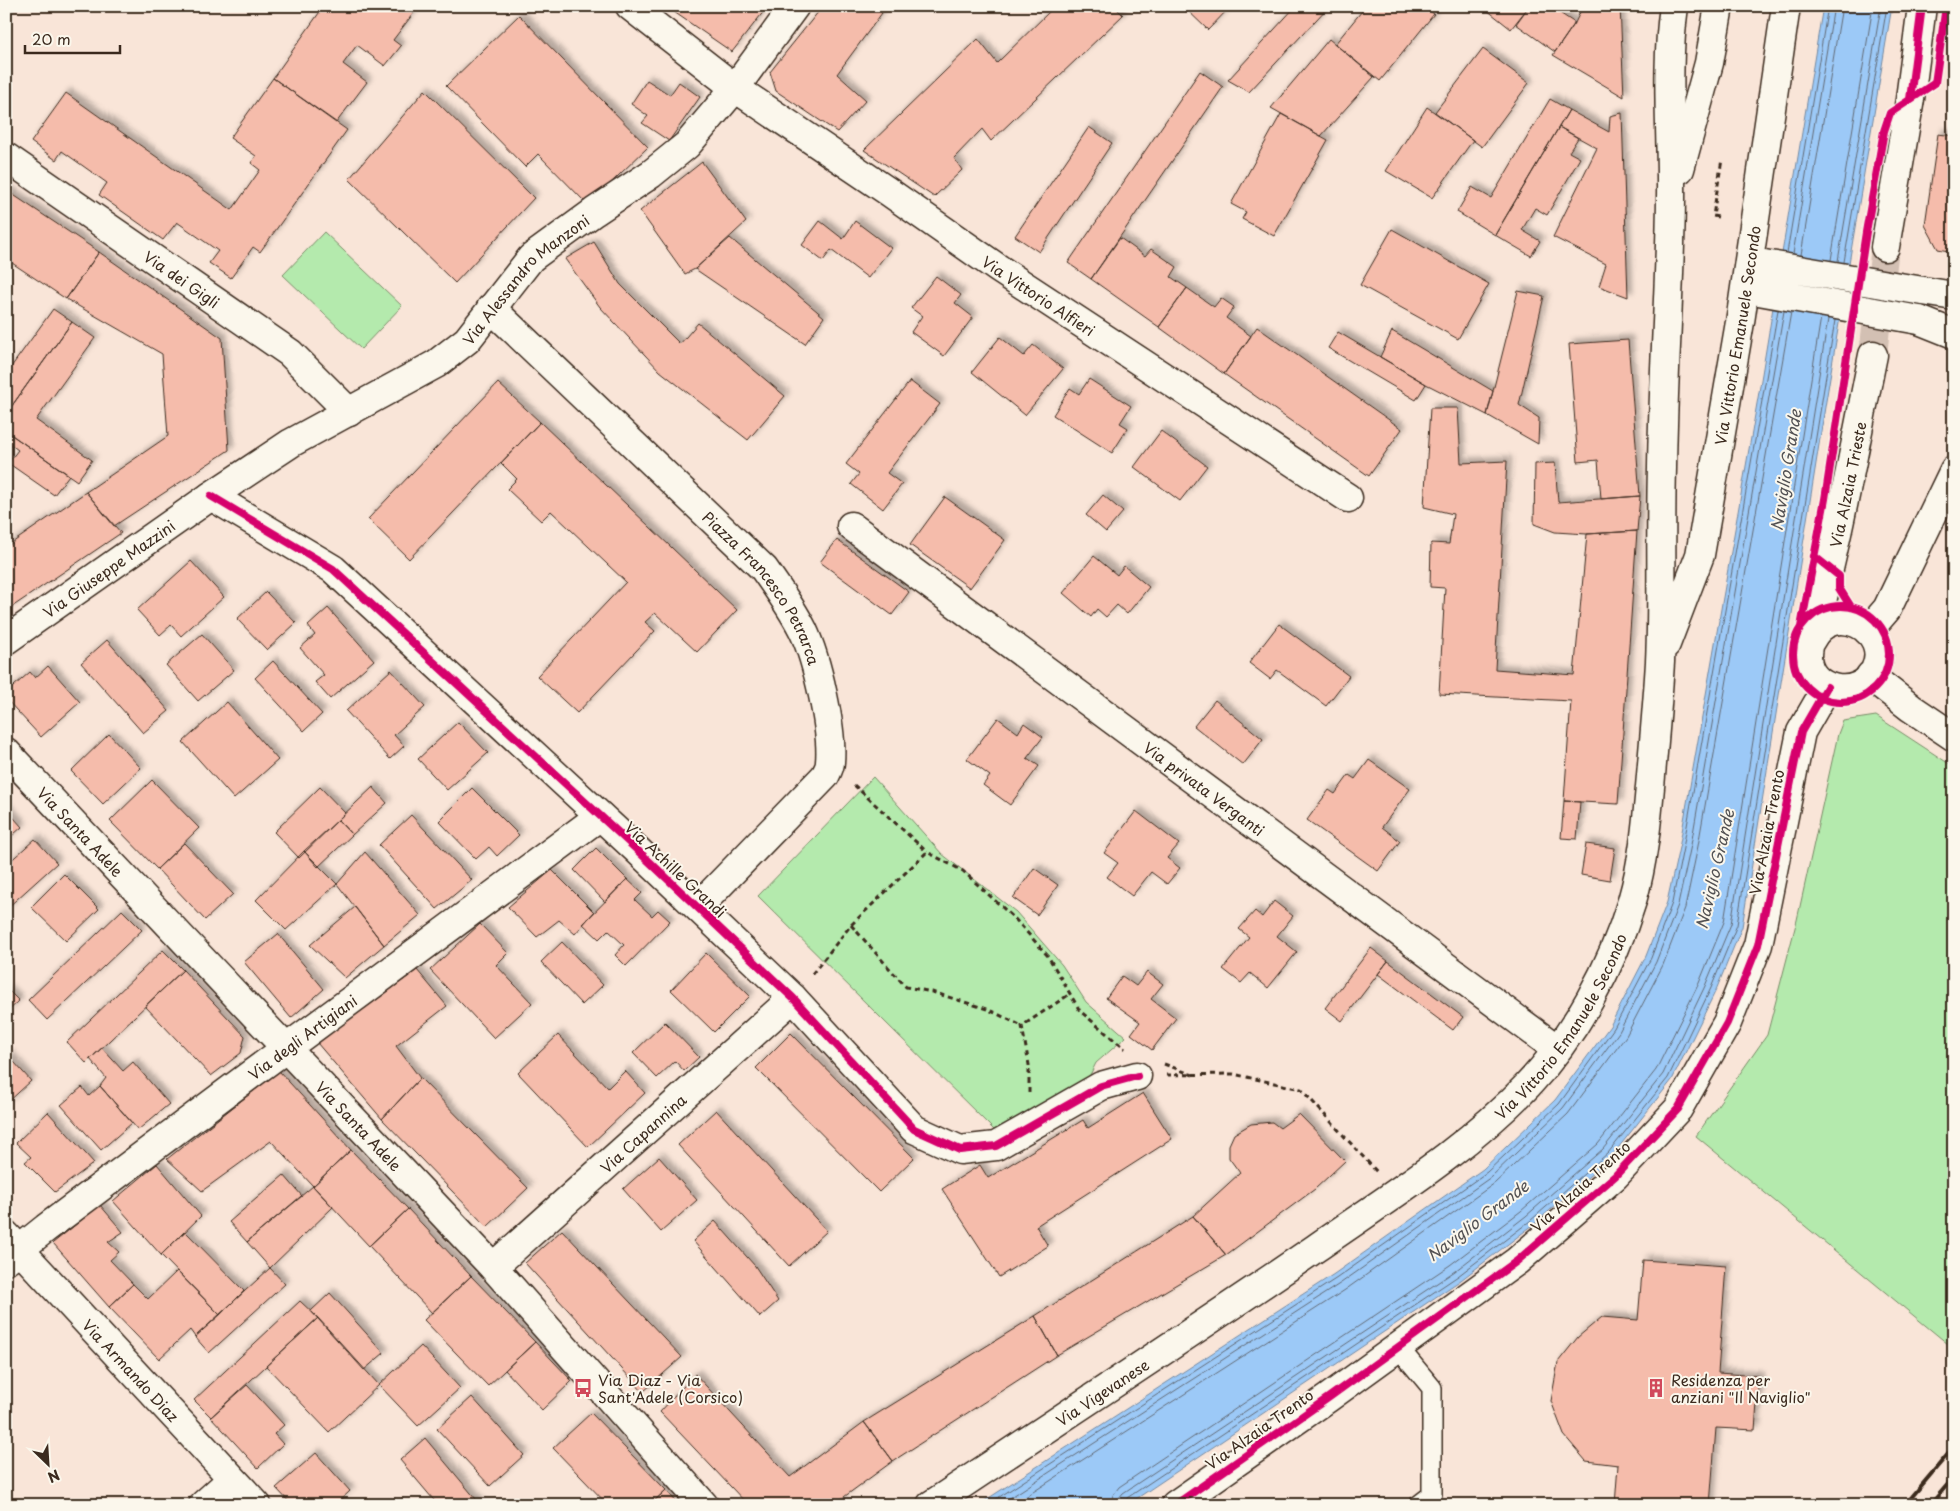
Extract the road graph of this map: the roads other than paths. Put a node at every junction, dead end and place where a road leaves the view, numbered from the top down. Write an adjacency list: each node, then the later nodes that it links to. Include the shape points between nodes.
1 (630, 6): 7 (street, Via Vittorio Alfieri)
2 (795, 6): 7 (street, Via Alessandro Manzoni)
3 (1674, 6): 9 (street, Via Vittorio Emanuele Secondo, via 1670,37)
4 (1719, 6): 9 (street, Via Vittorio Emanuele Secondo, via 1709,63)
5 (1786, 6): 11 (street, Via Vittorio Emanuele Secondo)
6 (1922, 6): 10 (street)
7 (735, 88): 14 (street, Via Alessandro Manzoni, via 687,145 531,258); 20 (street, Via Vittorio Alfieri, via 999,269)
8 (6, 157): 17 (street, Via dei Gigli, via 290,353)
9 (1671, 202): 25 (street, Via Vittorio Emanuele Secondo, via 1662,466)
10 (1886, 247)
11 (1756, 263): 12 (street, Via Vittorio Emanuele Secondo); 13 (street, bridge)
12 (1752, 289): 15 (street, bridge, via 1919,320); 25 (street, Via Vittorio Emanuele Secondo, via 1700,555)
13 (1954, 296)
14 (491, 308): 17 (street, Via Alessandro Manzoni, via 467,340 436,364); 31 (street, Piazza Francesco Petrarca, via 764,569 804,631 813,654 828,721 830,763 825,776)
15 (1954, 334)
16 (1872, 355): 24 (street, Via Alzaia Trieste, via 1839,524)
17 (349, 412): 19 (street, Via Alessandro Manzoni, via 291,443)
18 (1954, 470): 22 (street, via 1887,609)
19 (211, 496): 23 (street, Via Giuseppe Mazzini); 30 (street, Via Achille Grandi, via 333,570)
20 (1348, 498)
21 (851, 526): 34 (street, Via privata Verganti)
22 (1868, 631): 24 (street, via 1855,622 1834,620 1820,628); 26 (street, via 1878,653)
23 (6, 640)
24 (1810, 640): 27 (street, Via Alzaia Trieste, via 1808,662 1814,677)
25 (1660, 660): 34 (street, Via Vittorio Emanuele Secondo, via 1650,788 1632,899 1600,978)
26 (1870, 676): 27 (street, via 1850,689); 28 (street)
27 (1827, 687): 39 (street, Via Alzaia Trento, via 1801,732 1758,945 1727,1023 1678,1109 1615,1176 1524,1254)
28 (1954, 737)
29 (6, 752): 33 (street, Via Santa Adele)
30 (600, 816): 31 (street, Via Achille Grandi); 33 (street, Via degli Artigiani)
31 (698, 907): 32 (street, Via Achille Grandi)
32 (793, 998): 35 (street, Via Achille Grandi, via 914,1129 960,1150 996,1146); 37 (street, Via Capannina)
33 (286, 1049): 36 (street, Via degli Artigiani); 37 (street, Via Santa Adele)
34 (1557, 1049): 38 (street, Via Vittorio Emanuele Secondo, via 1530,1083 1439,1164)
35 (1143, 1063)
36 (11, 1248): 40 (street, Via Armando Diaz)
37 (493, 1267): 43 (street, Via Santa Adele)
38 (1272, 1278): 44 (street, Via Vigevanese)
39 (1398, 1347): 45 (street, Via Alzaia Trento); 46 (lane, via 1432,1388 1432,1494)
40 (232, 1479): 41 (street); 42 (street, Via Armando Diaz)
41 (203, 1505)
42 (257, 1505)
43 (704, 1505)
44 (931, 1505)
45 (1174, 1505)
46 (1419, 1505)

